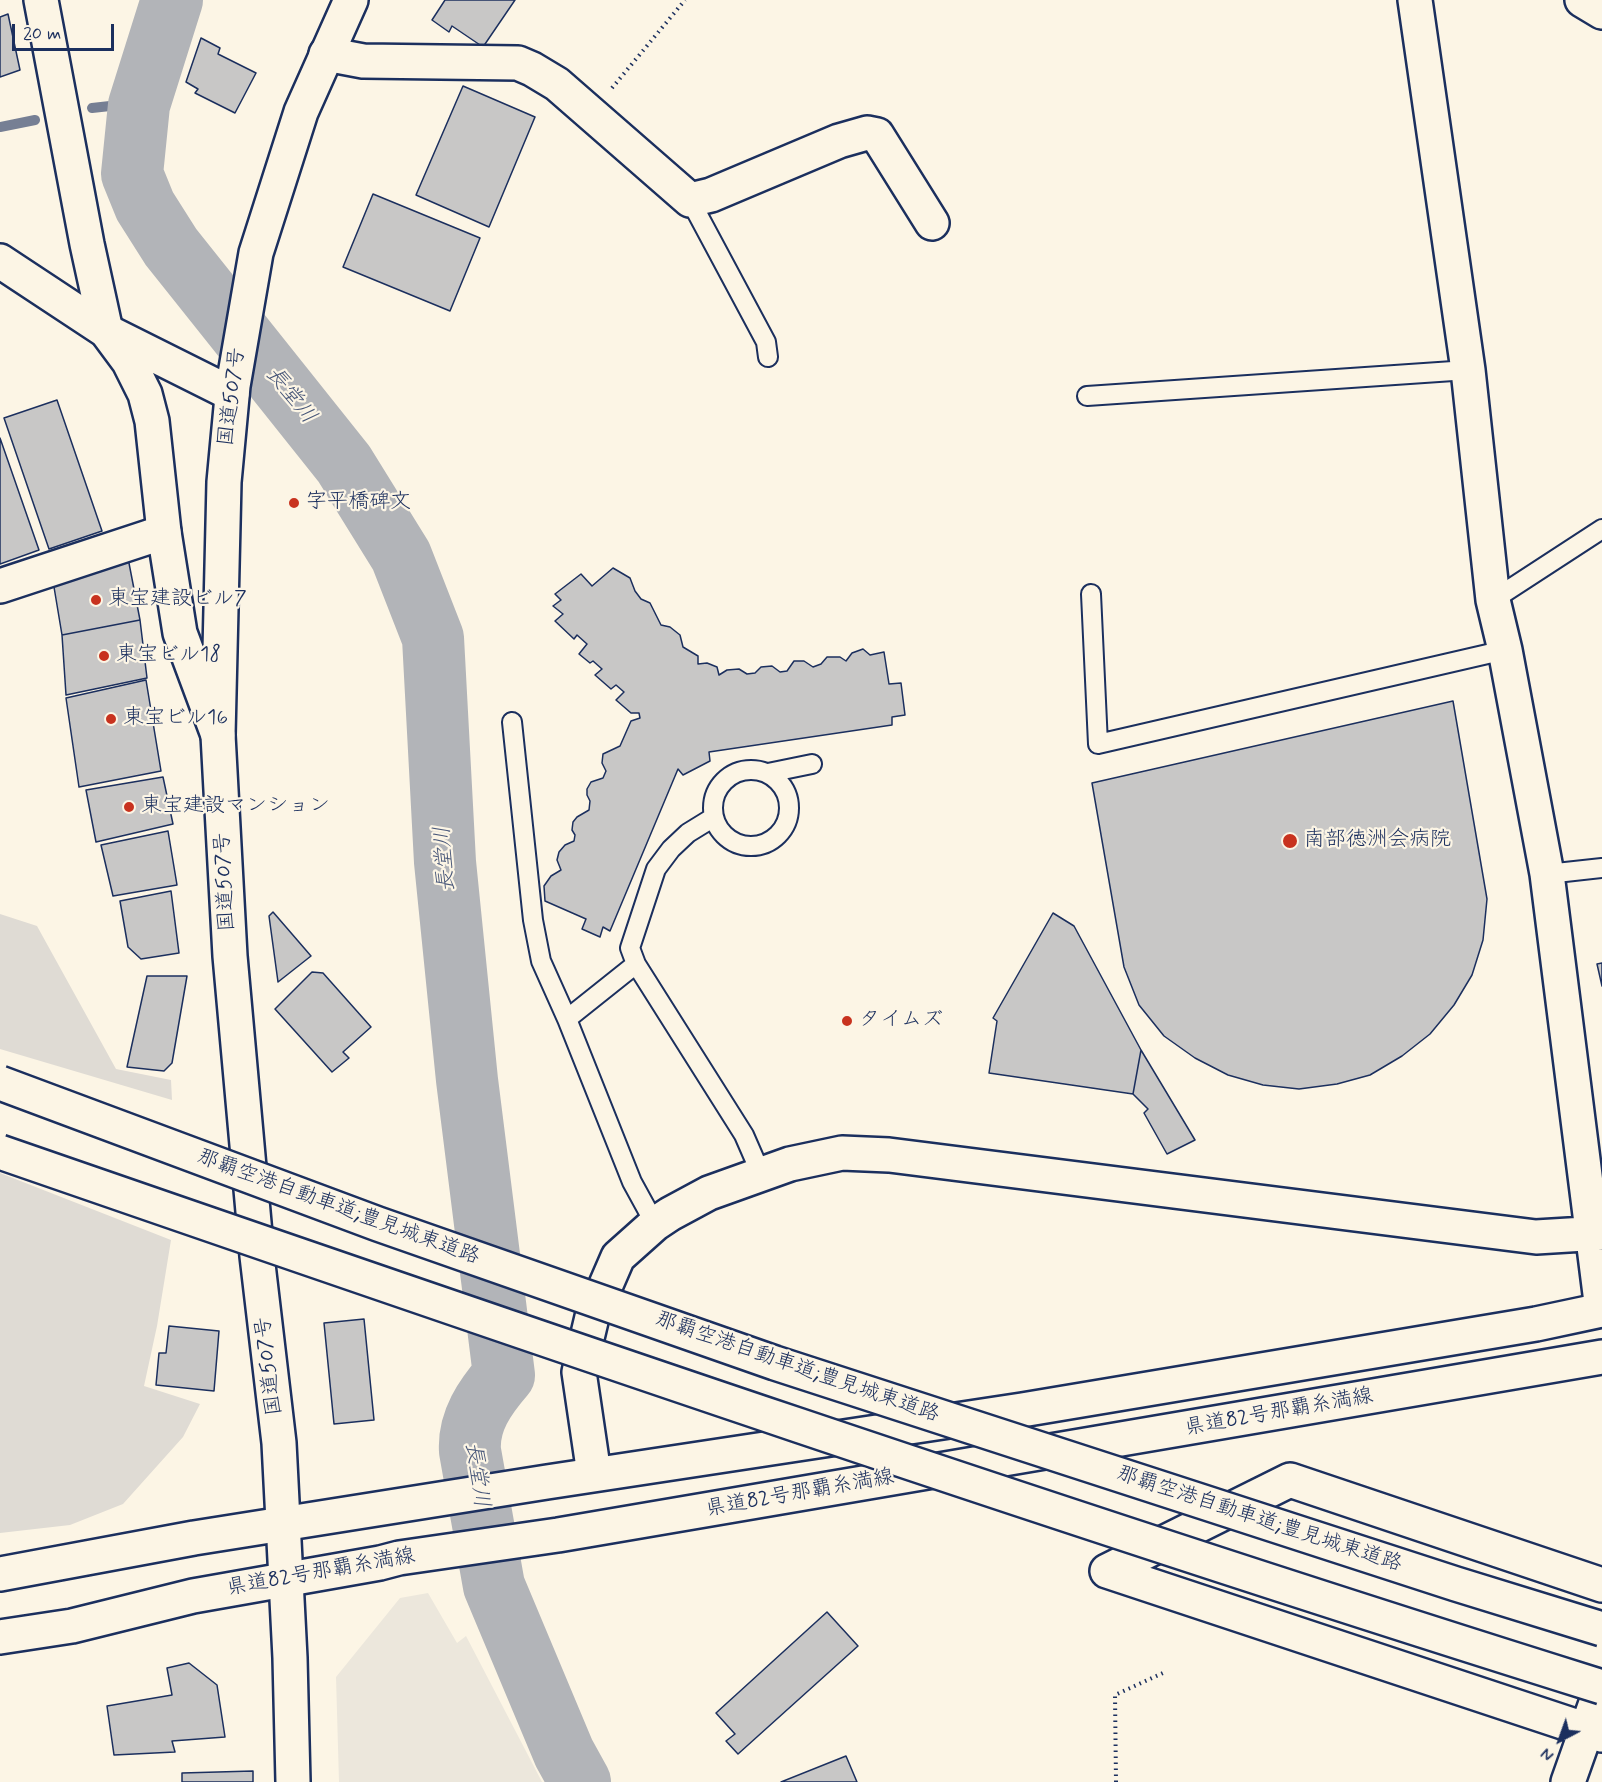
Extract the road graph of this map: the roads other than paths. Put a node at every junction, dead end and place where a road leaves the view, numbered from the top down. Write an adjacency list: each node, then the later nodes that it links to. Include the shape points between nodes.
1 (40, 0): 10 (main road)
2 (351, 0): 6 (main road, 国道507号)
3 (1415, 0): 12 (main road)
4 (1582, 0): 5 (main road)
5 (1602, 12)
6 (326, 54): 7 (main road, via 363,61 518,63 557,84); 13 (main road, 国道507号, via 301,112 256,254)
7 (690, 200): 8 (main road, via 867,132 877,135); 11 (lane, via 766,342)
8 (932, 223)
9 (0, 261): 10 (main road)
10 (106, 331): 13 (main road); 16 (main road, via 129,362 147,403)
11 (768, 357)
12 (1468, 370): 14 (lane); 19 (main road)
13 (232, 390): 22 (main road, 国道507号, via 224,483)
14 (1087, 396)
15 (1602, 529): 19 (lane)
16 (164, 532): 17 (main road); 22 (main road, via 180,633)
17 (0, 586)
18 (1091, 594): 20 (lane, via 1098,744)
19 (1493, 600): 20 (main road)
20 (1505, 650): 27 (main road)
21 (512, 722): 29 (lane, via 533,920 541,961)
22 (218, 735): 38 (main road, 国道507号, via 230,956 257,1256 277,1416)
23 (812, 764): 24 (lane)
24 (768, 773): 25 (lane, via 743,770 722,782 715,793); 25 (lane, via 786,789 789,802 787,820 777,837 760,845 740,845 719,829)
25 (714, 817): 28 (lane, via 688,833 656,869 630,948)
26 (1602, 868): 27 (lane)
27 (1547, 874): 34 (main road)
28 (636, 964): 29 (lane); 32 (lane, via 744,1135)
29 (567, 1020): 33 (lane, via 632,1182)
30 (0, 1083): 42 (main road, 那覇空港自動車道;豊見城東道路, bridge, via 378,1224 775,1363)
31 (0, 1152): 44 (main road, bridge, via 782,1420)
32 (760, 1174): 33 (main road, via 709,1192); 34 (main road, via 842,1153 889,1155 1536,1237)
33 (655, 1224): 37 (main road, via 618,1257 592,1317 579,1372)
34 (1598, 1234): 35 (main road)
35 (1602, 1310): 37 (main road, via 1022,1410)
36 (1602, 1359): 40 (main road, 県道82号那覇糸満線)
37 (594, 1474): 38 (main road)
38 (283, 1524): 39 (main road); 40 (main road, 国道507号)
39 (0, 1574)
40 (285, 1579): 43 (main road, 県道82号那覇糸満線, via 193,1596 72,1626); 46 (main road, 国道507号)
41 (1602, 1585): 45 (main road, via 1290,1480 1107,1571)
42 (1602, 1629)
43 (0, 1637)
44 (1602, 1687): 45 (main road)
45 (1594, 1733): 47 (main road)
46 (293, 1782)
47 (1568, 1782)

